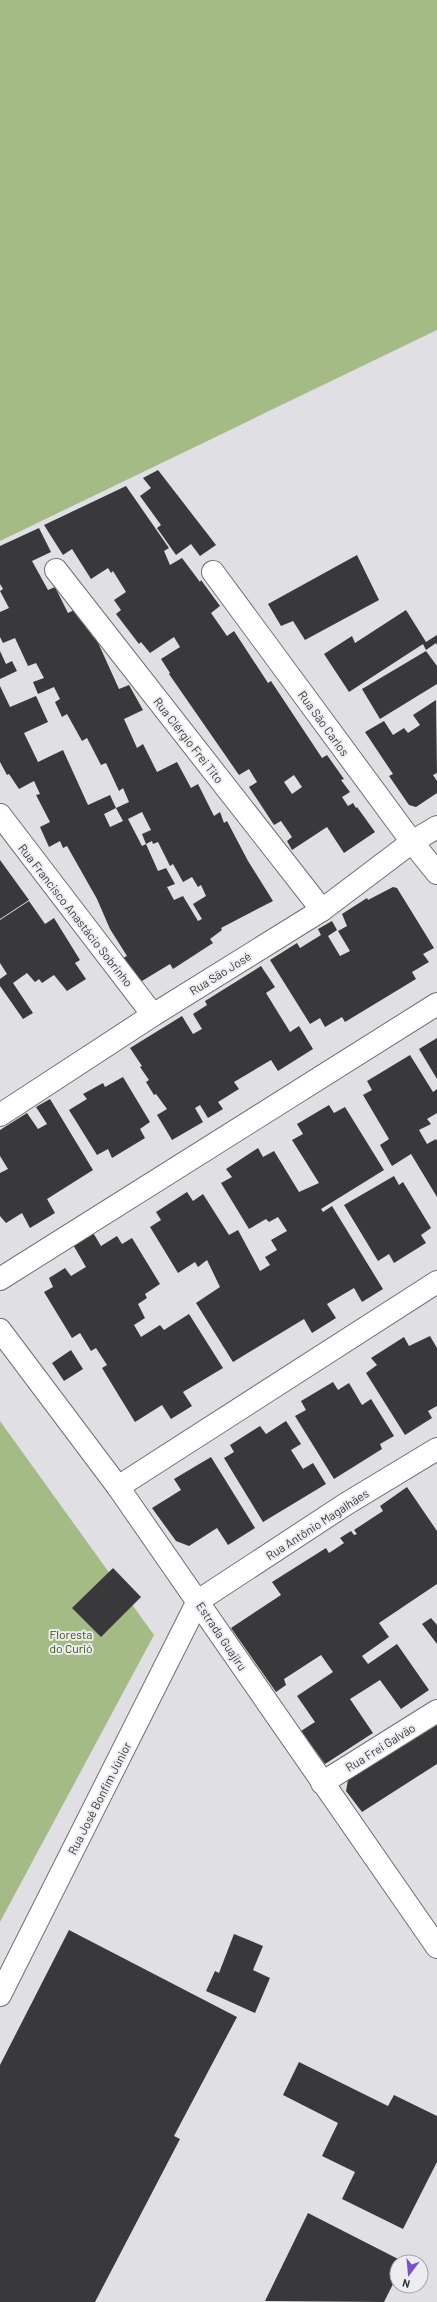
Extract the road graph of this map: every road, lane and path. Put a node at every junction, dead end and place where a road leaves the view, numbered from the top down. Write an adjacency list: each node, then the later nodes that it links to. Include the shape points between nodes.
1 (56, 570): 7 (street, Rua Clérgio Frei Tito)
2 (213, 572): 5 (street, Rua São Carlos)
3 (0, 815): 9 (street, Rua Francisco Anastácio Sobrinho)
4 (437, 827): 5 (street, Rua São José)
5 (412, 842): 6 (street, Rua São Carlos); 7 (street, Rua São José)
6 (437, 873)
7 (322, 910): 9 (street, Rua São José)
8 (437, 1004): 11 (street)
9 (153, 1015): 10 (street, Rua São José)
10 (0, 1115)
11 (0, 1279)
12 (437, 1282): 15 (street)
13 (0, 1330): 15 (street, Estrada Guajiru)
14 (437, 1449): 16 (street, Rua Antônio Magalhães, via 346,1504)
15 (118, 1487): 16 (street, Estrada Guajiru)
16 (198, 1601): 18 (street, Estrada Guajiru); 20 (street, Rua José Bonfim Júnior)
17 (437, 1711): 18 (street, Rua Frei Galvão)
18 (322, 1783): 19 (street, Estrada Guajiru)
19 (437, 1947)
20 (0, 1996)

